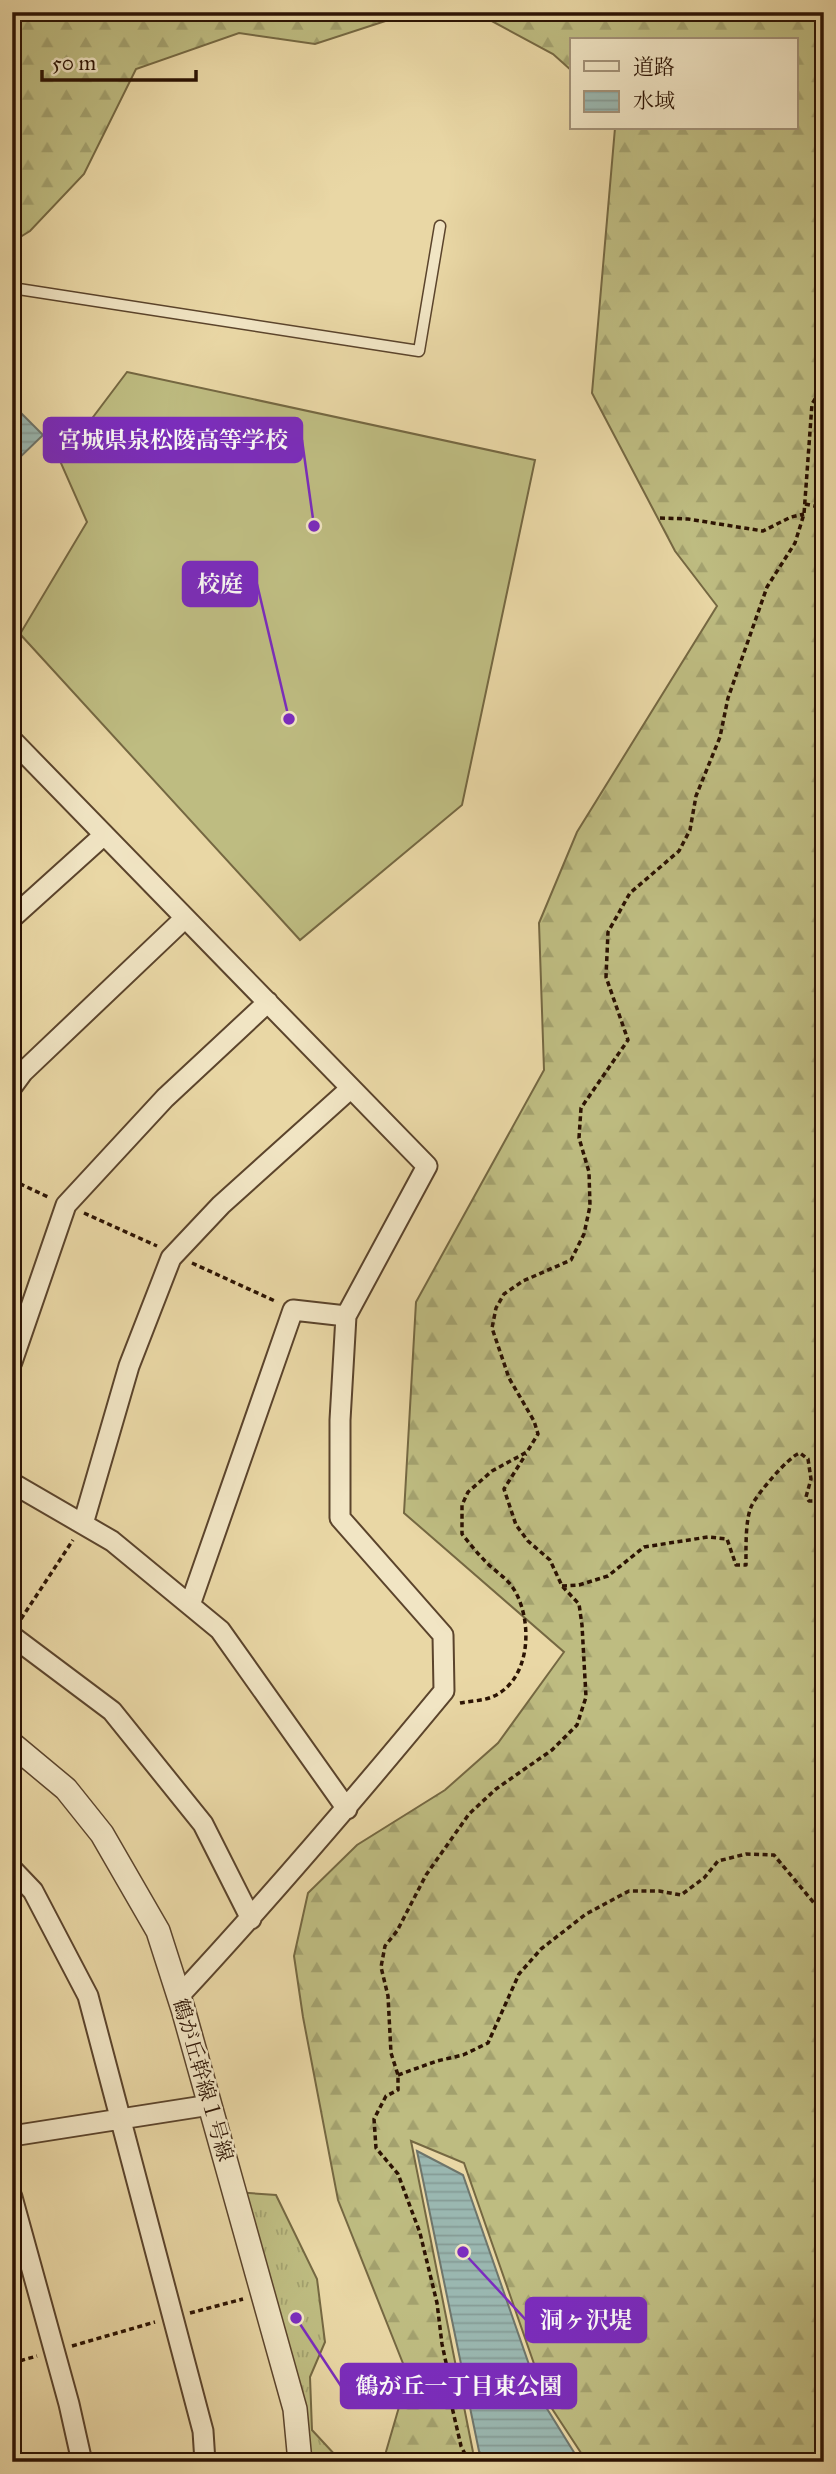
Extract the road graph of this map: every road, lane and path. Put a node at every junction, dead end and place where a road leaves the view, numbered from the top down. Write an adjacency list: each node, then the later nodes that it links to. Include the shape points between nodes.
1 (440, 226): 2 (lane, via 419,351)
2 (12, 288)
3 (824, 384): 4 (path, via 812,404)
4 (804, 504): 5 (path); 6 (path)
5 (824, 508)
6 (804, 514): 7 (path, via 763,531); 21 (path, via 795,542 767,587 728,698 720,737 696,796 690,830 679,851 630,893 608,932 606,977 628,1040 581,1108 579,1138 589,1172 590,1206 584,1234 571,1260 523,1281 504,1294 496,1307 492,1328 509,1378 538,1434)
7 (660, 518)
8 (14, 747): 9 (street)
9 (104, 835): 10 (street); 11 (street)
10 (12, 918)
11 (185, 918): 12 (street); 13 (street)
12 (268, 1002): 14 (street); 16 (street, via 165,1098)
13 (12, 1087)
14 (351, 1088): 17 (street, via 221,1205); 19 (street, via 427,1166)
15 (12, 1180): 16 (path)
16 (66, 1205): 17 (path); 20 (street)
17 (175, 1255): 18 (path); 24 (street, via 129,1366)
18 (293, 1310): 19 (street); 26 (street)
19 (346, 1316): 28 (street, via 340,1518 443,1635 444,1691)
20 (12, 1362)
21 (527, 1452): 25 (path, via 504,1489 516,1525 550,1560); 28 (path, via 492,1471 468,1492 462,1505 462,1534 505,1577 521,1604 527,1643 518,1671 493,1697 458,1704)
22 (12, 1483): 24 (street)
23 (824, 1501): 25 (path, via 806,1497 811,1479 807,1459 800,1453 793,1455 751,1505 746,1565 736,1565 727,1539 708,1537 644,1547 608,1576)
24 (83, 1524): 26 (street, via 112,1541); 27 (path)
25 (562, 1586): 35 (path, via 579,1604 582,1625 586,1697 577,1725 469,1814 426,1875 385,1946 381,1967)
26 (190, 1605): 30 (street, via 220,1630)
27 (16, 1629): 33 (street, via 112,1711 203,1824)
28 (435, 1702): 30 (street)
29 (12, 1744): 34 (street, 鶴が丘幹線１号線, via 66,1789 102,1833 158,1931)
30 (347, 1810): 33 (street)
31 (12, 1869): 37 (street, via 33,1891 88,1996)
32 (824, 1915): 35 (path, via 774,1855 746,1854 718,1861 681,1895 629,1891 586,1914 541,1949 519,1975 488,2043)
33 (251, 1919): 34 (street)
34 (179, 1996): 36 (street, 鶴が丘幹線１号線)
35 (398, 2076): 47 (path, via 398,2090 386,2096 374,2119 376,2148 398,2174 420,2233 437,2303 452,2407)
36 (210, 2105): 37 (street); 40 (street, 鶴が丘幹線１号線)
37 (119, 2120): 38 (street); 41 (street)
38 (12, 2136)
39 (12, 2197): 42 (street)
40 (262, 2294): 41 (path); 46 (street, 鶴が丘幹線１号線, via 296,2409)
41 (173, 2317): 42 (path); 45 (street, via 203,2431)
42 (54, 2351): 43 (path); 44 (street)
43 (12, 2363)
44 (82, 2462)
45 (205, 2462)
46 (300, 2462)
47 (469, 2462)

